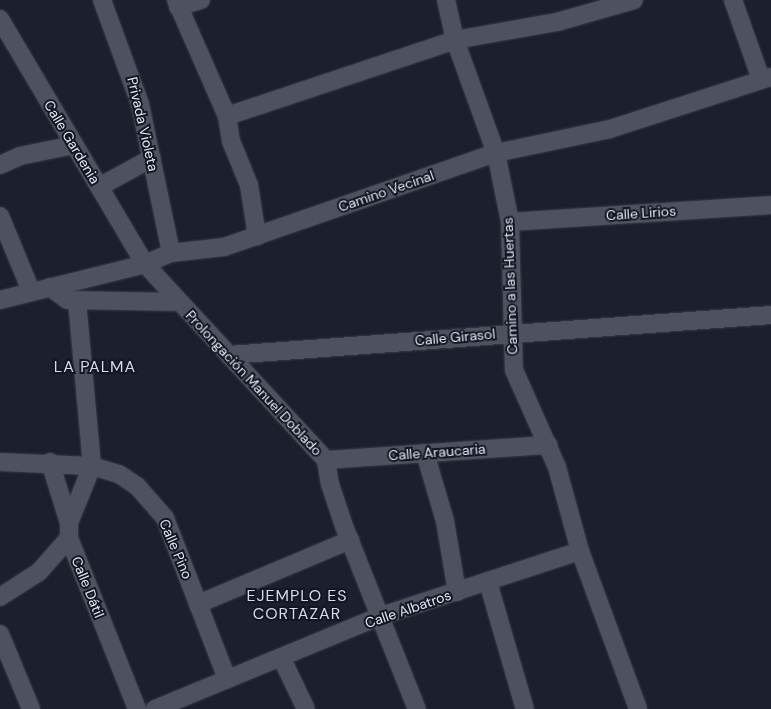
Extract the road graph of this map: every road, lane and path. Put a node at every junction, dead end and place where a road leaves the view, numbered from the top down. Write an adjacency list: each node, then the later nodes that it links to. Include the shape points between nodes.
1 (102, 0): 13 (street, Privada Violeta, via 132,74)
2 (201, 0): 6 (street)
3 (446, 0): 8 (street, Camino a las Huertas)
4 (634, 0): 8 (street, via 557,22)
5 (734, 0): 9 (street)
6 (177, 3): 10 (street)
7 (0, 19): 11 (street, Calle Gardenia)
8 (455, 40): 10 (street); 12 (street, Camino a las Huertas)
9 (766, 78): 12 (street, Camino Vecinal, via 610,129)
10 (226, 116): 19 (street, via 231,141 249,185)
11 (74, 145): 14 (street, via 20,156); 15 (street, Calle Gardenia)
12 (496, 153): 18 (street, Camino a las Huertas); 19 (street, Camino Vecinal)
13 (152, 158): 15 (street); 20 (street, Privada Violeta)
14 (0, 165)
15 (99, 187): 21 (street, Calle Gardenia)
16 (771, 205): 18 (street, Calle Lirios)
17 (0, 216): 23 (street)
18 (510, 222): 28 (street, Camino a las Huertas)
19 (257, 236): 20 (street, Camino Vecinal, via 224,247)
20 (171, 253): 21 (street, Camino Vecinal)
21 (145, 264): 22 (street, Camino Vecinal); 26 (street, Prolongación Manuel Doblado)
22 (50, 286): 23 (street, Camino Vecinal); 25 (street, via 59,296)
23 (31, 291): 24 (street, Camino Vecinal)
24 (0, 300)
25 (77, 301): 26 (street); 35 (street)
26 (178, 302): 29 (street, Prolongación Manuel Doblado)
27 (771, 315): 28 (street, Calle Girasol)
28 (513, 332): 29 (street, Calle Girasol); 30 (street, Camino a las Huertas, via 514,370 525,401)
29 (229, 355): 32 (street, Prolongación Manuel Doblado)
30 (548, 445): 31 (street, Calle Araucaria); 38 (street, Camino a las Huertas, via 562,482)
31 (425, 453): 32 (street, Calle Araucaria); 40 (street, via 445,521)
32 (326, 460): 37 (street, Prolongación Manuel Doblado, via 330,484)
33 (0, 462): 34 (street, Calle Pino)
34 (50, 462): 35 (street, Calle Pino); 36 (street, Calle Dátil)
35 (92, 466): 36 (street); 42 (street, Calle Pino, via 119,474 137,486 165,518)
36 (69, 530): 41 (street, via 39,572); 49 (street, Calle Dátil)
37 (350, 540): 42 (street); 43 (street, Prolongación Manuel Doblado)
38 (580, 551): 39 (street, Calle Albatros); 54 (street, Camino a las Huertas)
39 (488, 582): 40 (street, Calle Albatros); 53 (street)
40 (457, 592): 43 (street, Calle Albatros)
41 (0, 597)
42 (198, 604): 46 (street, Calle Pino)
43 (381, 616): 45 (street, Calle Albatros); 52 (street, Prolongación Manuel Doblado)
44 (0, 634): 48 (street)
45 (282, 659): 46 (street, Calle Albatros); 51 (street)
46 (228, 680): 47 (street, Calle Albatros)
47 (200, 701): 50 (street, Calle Albatros)
48 (31, 709)
49 (137, 709)
50 (155, 709)
51 (306, 709)
52 (417, 709)
53 (524, 709)
54 (638, 709)

